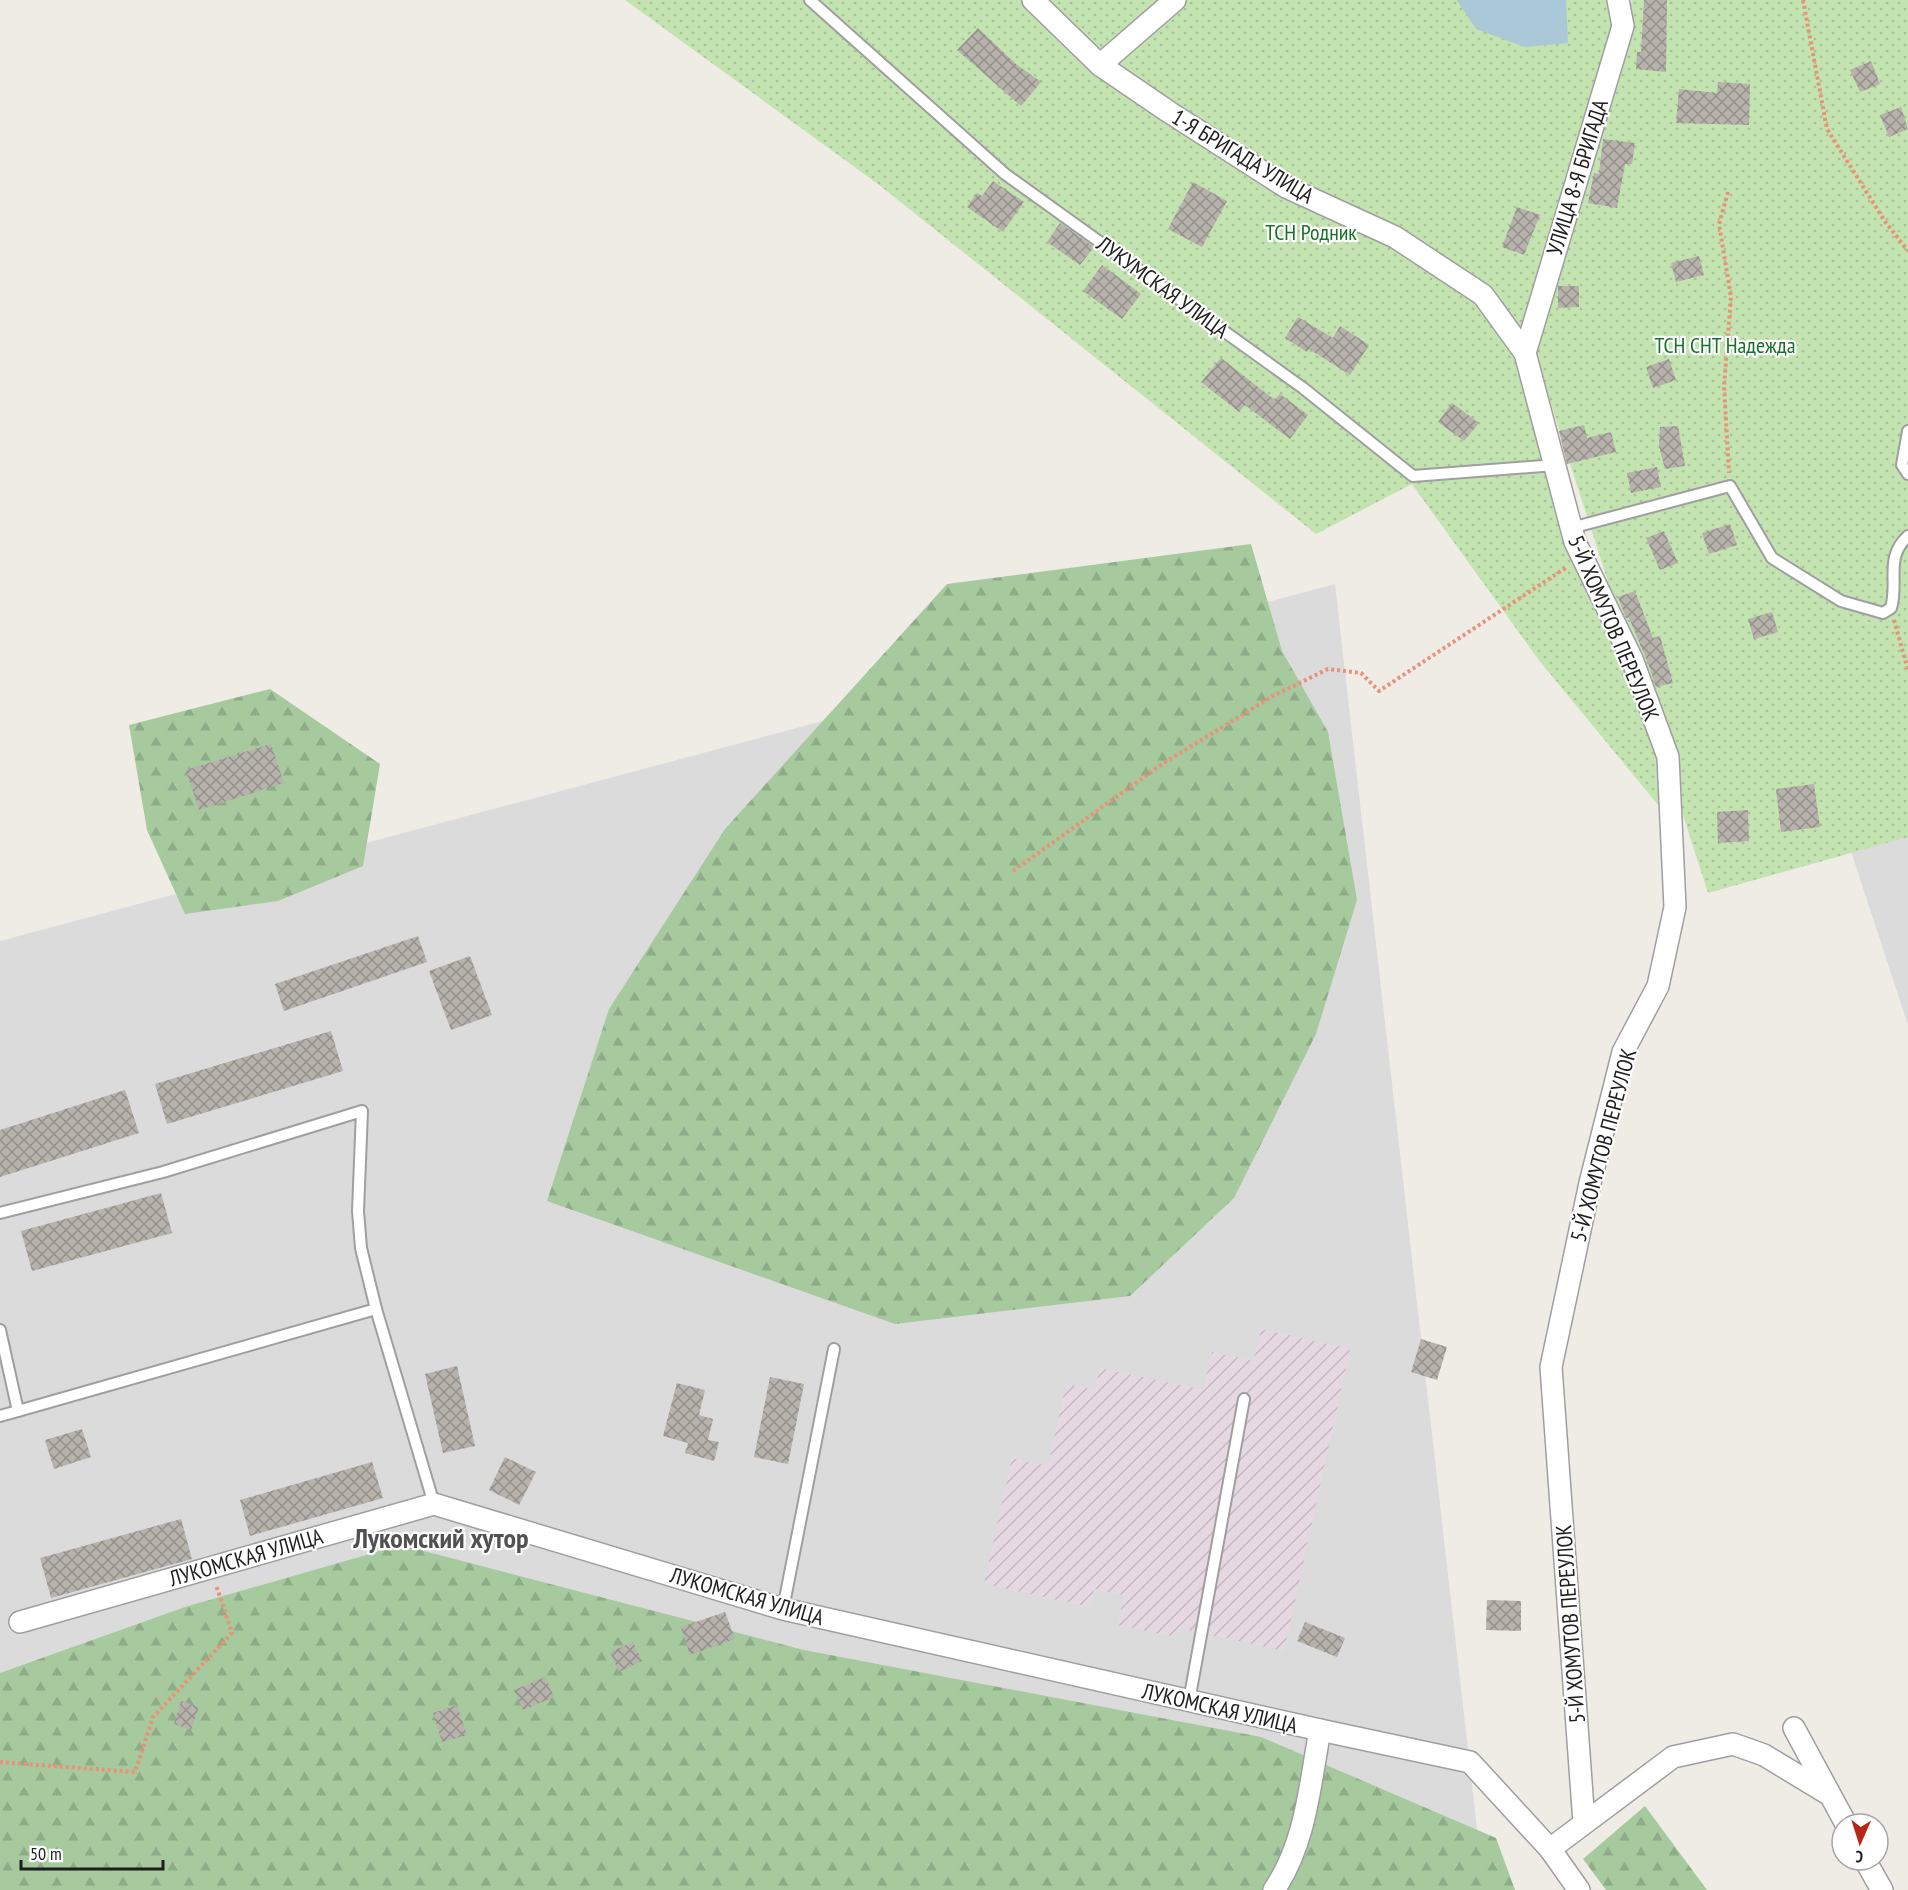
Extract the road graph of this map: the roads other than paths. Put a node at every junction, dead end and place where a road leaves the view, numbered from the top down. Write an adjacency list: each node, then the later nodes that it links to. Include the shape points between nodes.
1 (810, 0): 8 (lane, ЛУКУМСКАЯ УЛИЦА, via 1005,174 1303,388 1413,476)
2 (1034, 0): 5 (street, 1-Я БРИГАДА УЛИЦА)
3 (1175, 0): 5 (street)
4 (1618, 0): 6 (street, УЛИЦА 8-Я БРИГАДА, via 1623,26)
5 (1100, 65): 6 (street, 1-Я БРИГАДА УЛИЦА, via 1286,187 1395,237 1483,295)
6 (1525, 353): 8 (street, 5-Й ХОМУТОВ ПЕРЕУЛОК)
7 (1908, 431): 9 (lane, via 1902,465)
8 (1555, 465): 10 (street, 5-Й ХОМУТОВ ПЕРЕУЛОК)
9 (1908, 474)
10 (1571, 528): 11 (lane, via 1730,486 1772,558 1841,601 1883,613 1891,608 1895,593 1892,568 1898,545); 27 (street, 5-Й ХОМУТОВ ПЕРЕУЛОК, via 1632,659 1668,757 1675,907 1658,986 1623,1052 1551,1367)
11 (1908, 536)
12 (0, 1213): 13 (lane, via 163,1172 362,1111 358,1211 361,1248)
13 (376, 1309): 17 (lane); 19 (lane)
14 (0, 1329): 17 (lane)
15 (834, 1349): 20 (lane)
16 (1244, 1400): 22 (lane)
17 (18, 1411): 18 (lane)
18 (0, 1416)
19 (434, 1504): 20 (street, ЛУКОМСКАЯ УЛИЦА); 21 (street, ЛУКОМСКАЯ УЛИЦА)
20 (783, 1609): 22 (street, ЛУКОМСКАЯ УЛИЦА)
21 (20, 1622)
22 (1189, 1701): 24 (street, ЛУКОМСКАЯ УЛИЦА)
23 (1794, 1728): 25 (street)
24 (1320, 1730): 28 (street, via 1470,1762); 31 (street, ЛУКОМСКАЯ УЛИЦА, via 1304,1820)
25 (1830, 1795): 26 (street); 27 (street, via 1764,1755 1733,1744 1673,1757)
26 (1839, 1812)
27 (1584, 1824): 28 (street)
28 (1550, 1849): 30 (street)
29 (1872, 1872): 32 (street)
30 (1574, 1885)
31 (1274, 1890)
32 (1882, 1890)

